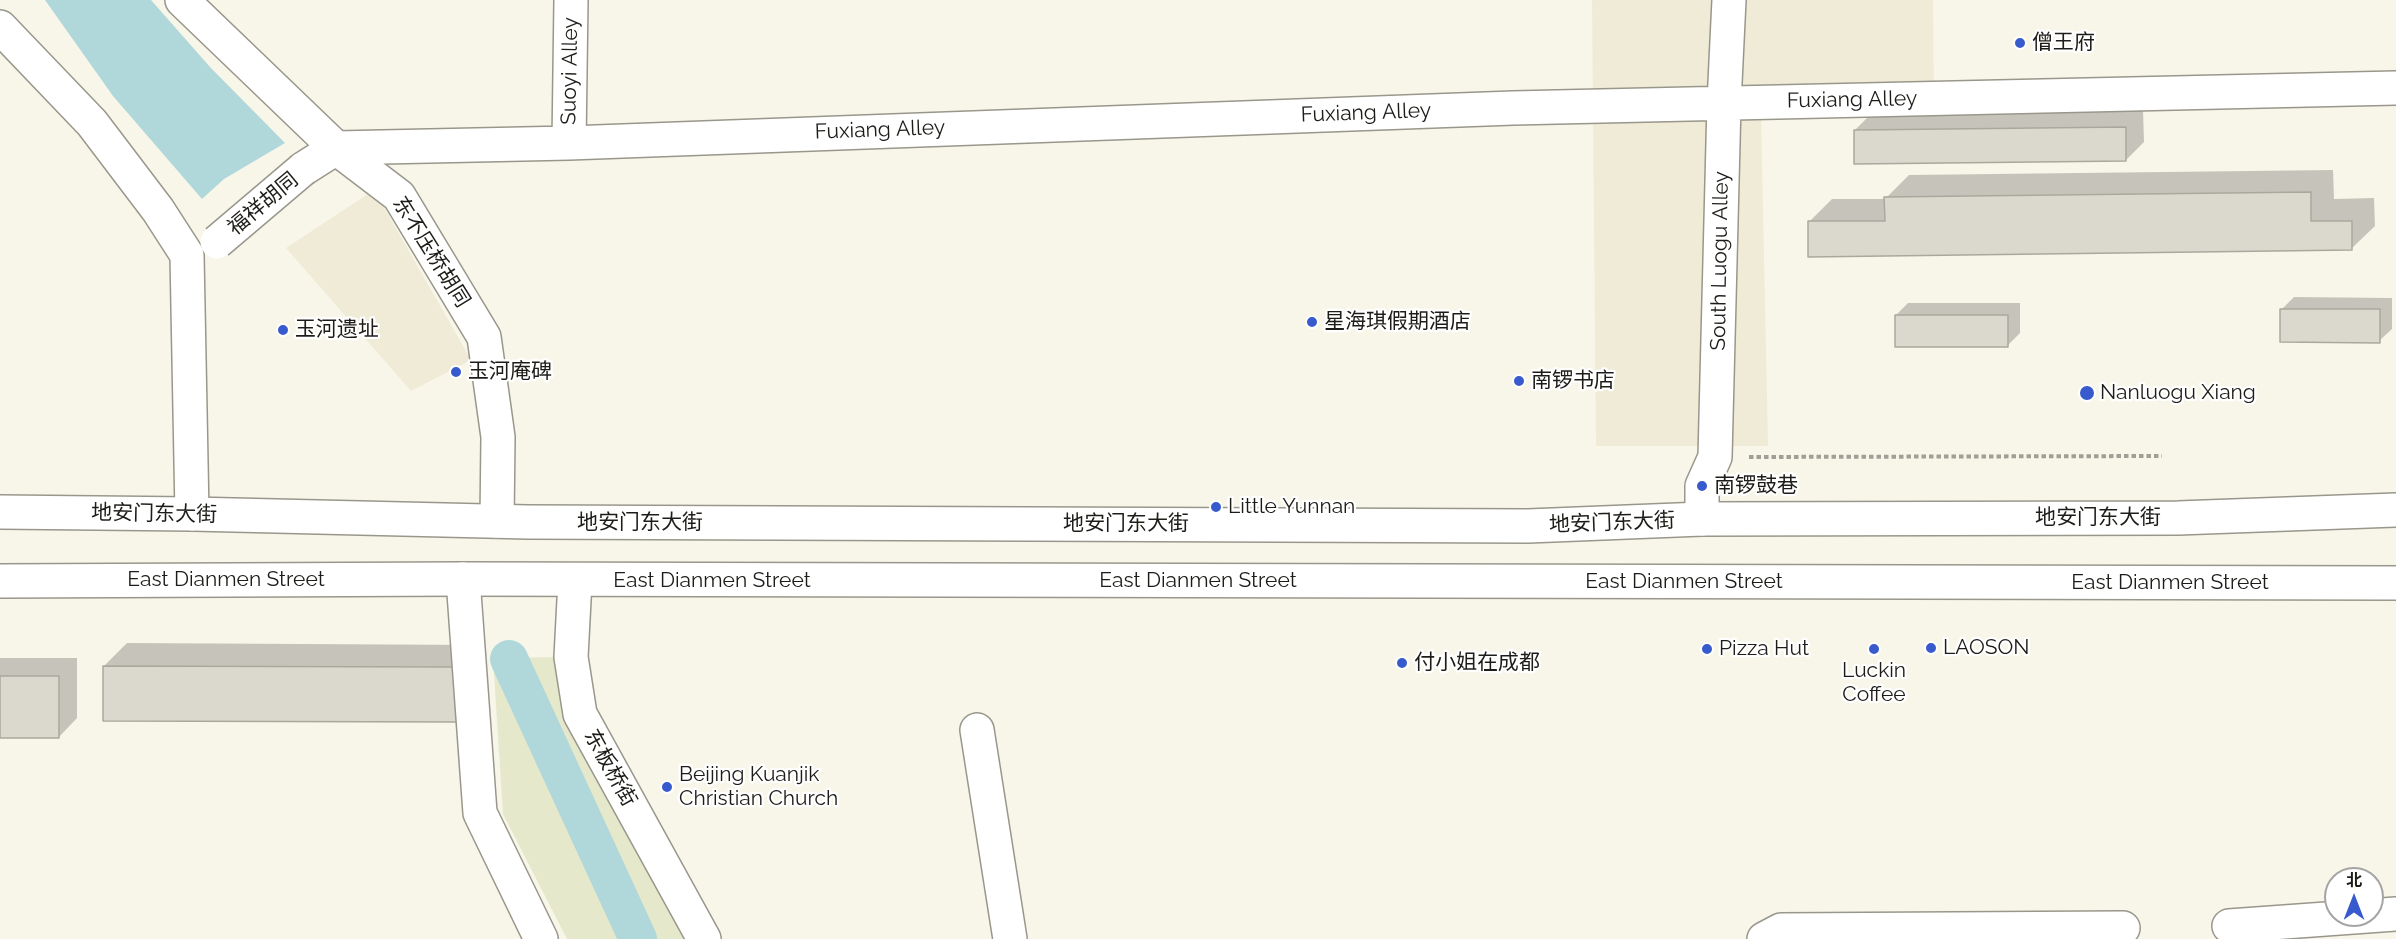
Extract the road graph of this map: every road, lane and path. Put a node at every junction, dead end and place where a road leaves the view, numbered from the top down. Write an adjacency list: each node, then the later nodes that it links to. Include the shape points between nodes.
1 (182, 0): 8 (main road, 东不压桥胡同)
2 (571, 0): 7 (main road, Suoyi Alley)
3 (1729, 0): 6 (main road, South Luogu Alley)
4 (0, 27): 9 (main road, via 92,123)
5 (2396, 88): 6 (main road, Fuxiang Alley)
6 (1724, 103): 7 (main road, Fuxiang Alley, via 1489,108); 11 (main road, South Luogu Alley)
7 (569, 143): 8 (main road, Fuxiang Alley)
8 (336, 148): 9 (main road, 福祥胡同, bridge, via 303,170 217,242); 16 (main road, 东不压桥胡同, via 399,196 484,337 498,436)
9 (187, 255): 14 (main road)
10 (2162, 456): 11 (path)
11 (1715, 457): 15 (main road, South Luogu Alley, via 1701,486)
12 (2396, 510): 15 (main road, 地安门东大街, via 2178,518)
13 (0, 512): 14 (main road, 地安门东大街)
14 (192, 514): 16 (main road, 地安门东大街)
15 (1701, 519): 16 (main road, 地安门东大街, via 1528,526)
16 (497, 520)
17 (463, 579): 18 (main road, East Dianmen Street); 19 (main road, East Dianmen Street); 25 (main road, via 480,813)
18 (0, 581)
19 (575, 581): 20 (main road, East Dianmen Street); 26 (main road, 东板桥街, via 571,657 580,714)
20 (2396, 583)
21 (977, 730): 27 (main road)
22 (2396, 914): 23 (main road)
23 (2229, 926)
24 (2123, 928): 28 (main road, via 1781,930)
25 (541, 939)
26 (704, 939)
27 (1010, 939)
28 (1764, 939)

